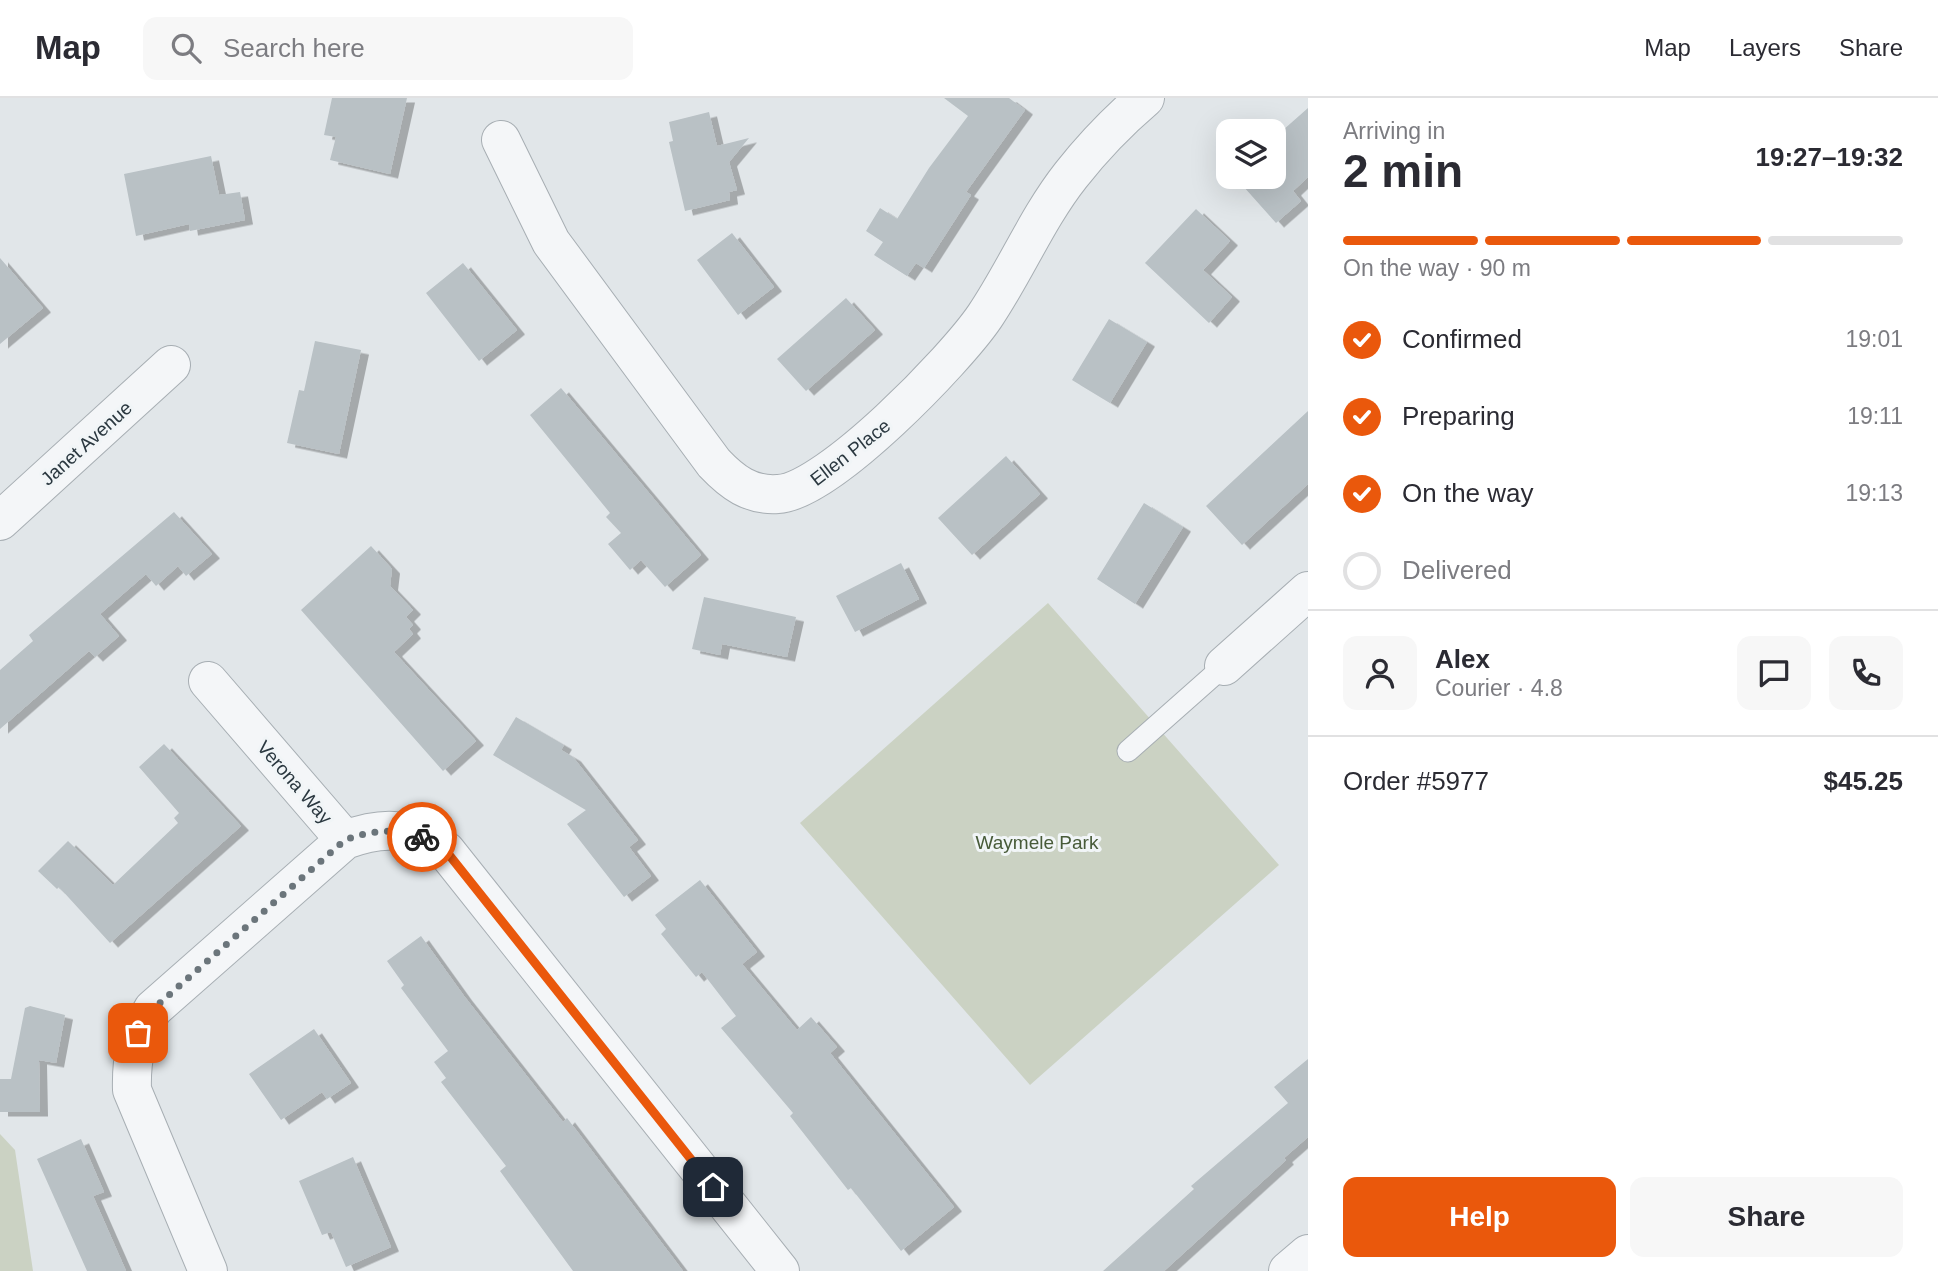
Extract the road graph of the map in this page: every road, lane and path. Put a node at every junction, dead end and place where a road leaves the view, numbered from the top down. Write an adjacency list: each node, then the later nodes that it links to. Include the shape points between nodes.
1 (1145, 98): 2 (street, Ellen Place, via 1071,175 985,316 943,370 899,413 806,487 780,495 755,493 732,481 714,463 551,242)
2 (501, 140)
3 (172, 365): 4 (street, Janet Avenue)
4 (0, 521)
5 (1308, 591): 6 (street)
6 (1224, 666): 8 (lane)
7 (208, 681): 9 (street, Verona Way)
8 (1128, 751)
9 (345, 840): 11 (street, via 153,1009 138,1033 131,1061 132,1090); 12 (street, Verona Way, via 371,831 398,830 424,837 446,851)
10 (1308, 1254): 13 (street)
11 (208, 1271)
12 (780, 1271)
13 (1288, 1271)

